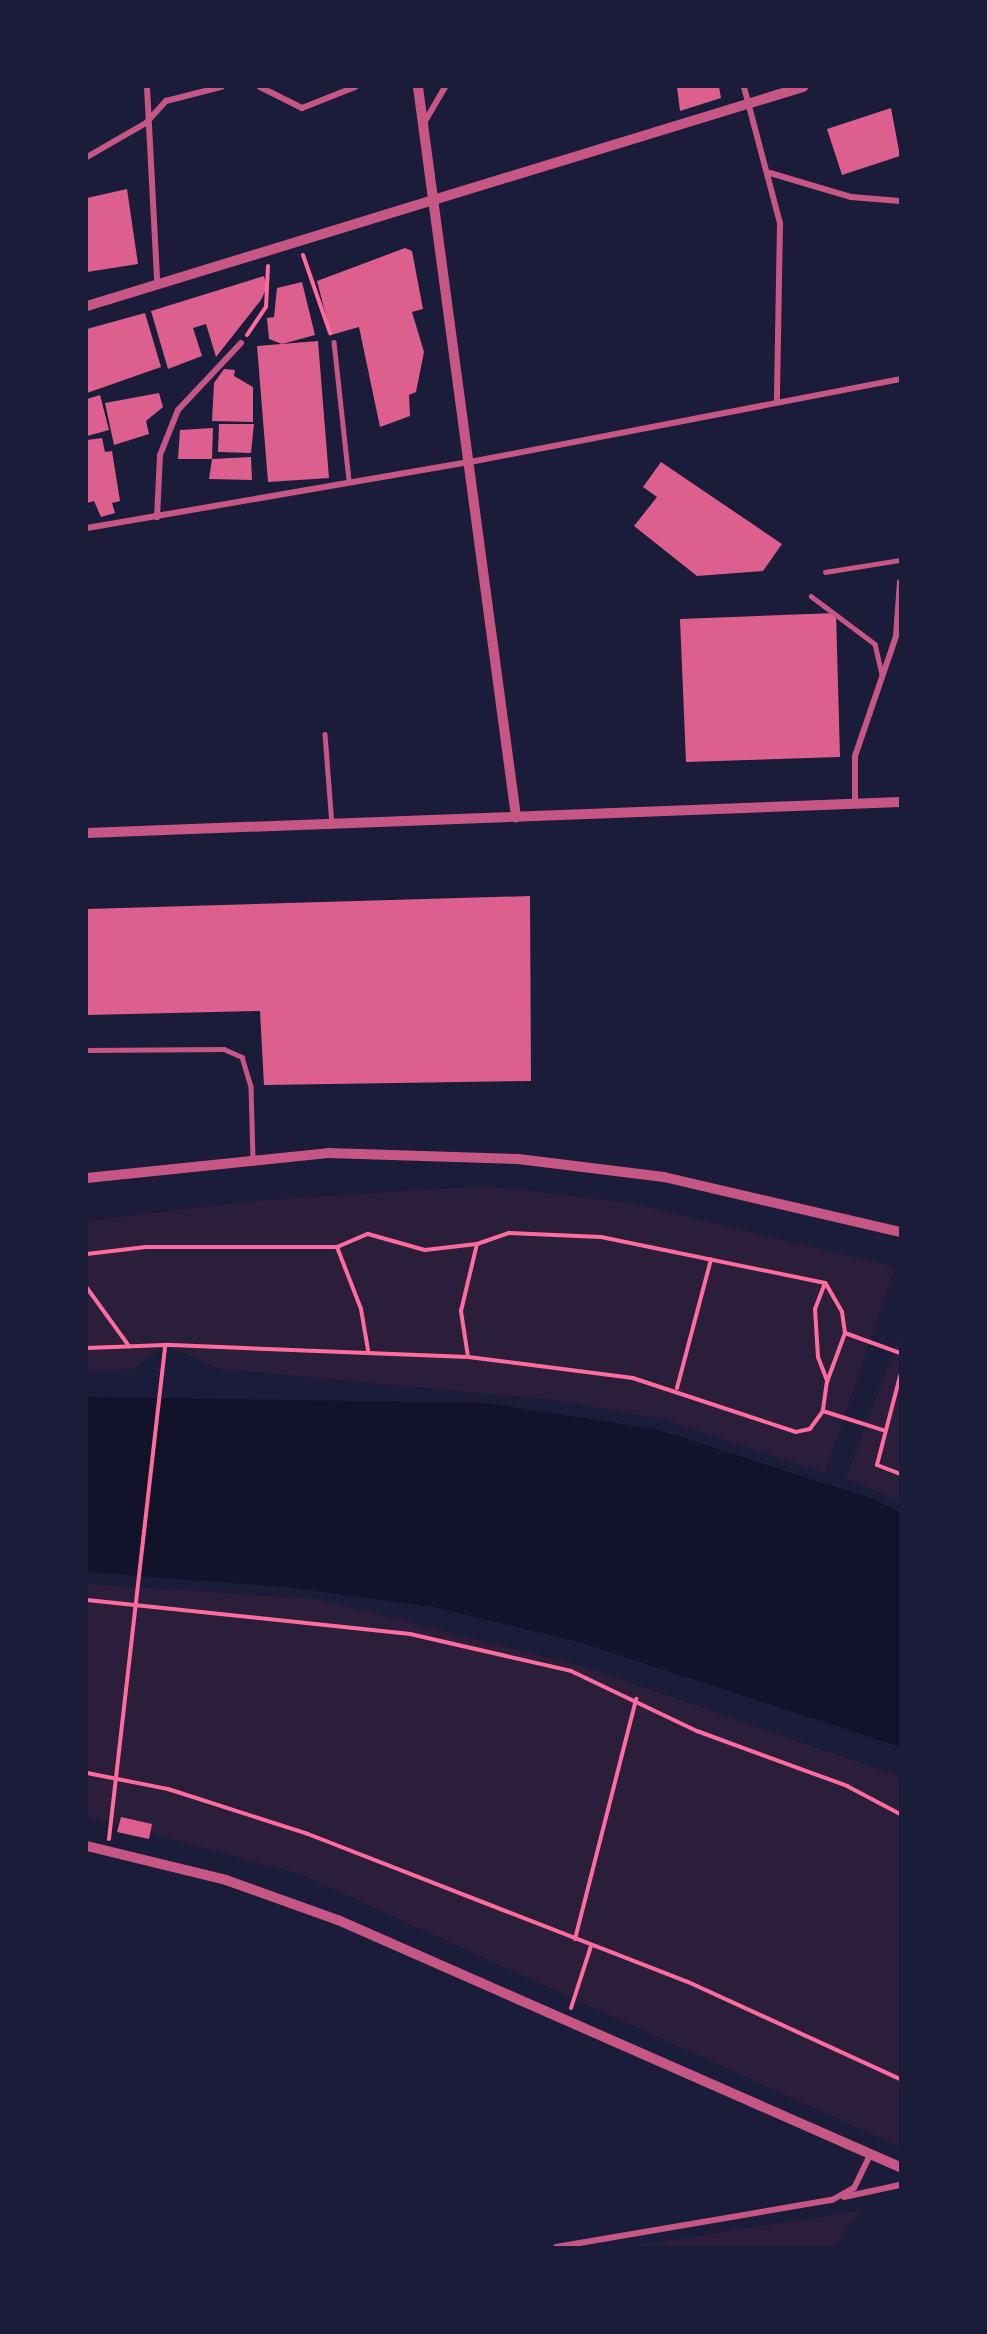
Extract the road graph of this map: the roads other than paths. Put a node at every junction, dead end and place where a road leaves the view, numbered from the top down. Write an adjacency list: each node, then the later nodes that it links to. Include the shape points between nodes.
1 (147, 87): 10 (street)
2 (222, 87): 10 (street, via 166,101)
3 (260, 87): 4 (street, via 302,108)
4 (355, 87)
5 (418, 87): 11 (street)
6 (445, 87): 11 (street)
7 (744, 87): 9 (street)
8 (803, 87): 9 (street)
9 (746, 105): 13 (street); 15 (street)
10 (146, 123): 12 (street); 16 (street)
11 (424, 123): 15 (street)
12 (87, 157)
13 (770, 173): 14 (street, via 851,197); 21 (street, via 780,223)
14 (900, 201)
15 (432, 203): 16 (street); 22 (street)
16 (157, 280): 17 (street)
17 (87, 306)
18 (334, 342): 23 (lane)
19 (241, 343): 24 (street, via 174,417 160,455)
20 (900, 379): 21 (street)
21 (777, 402): 22 (street)
22 (471, 462): 23 (street); 34 (street)
23 (349, 481): 24 (street)
24 (157, 517): 25 (street)
25 (87, 528)
26 (900, 560): 27 (lane)
27 (825, 572)
28 (900, 582): 30 (street, via 896,636)
29 (811, 596): 30 (lane, via 875,644)
30 (883, 681): 32 (street, via 855,756)
31 (326, 734): 35 (lane)
32 (855, 802): 33 (street); 34 (street)
33 (900, 802)
34 (516, 817): 35 (street)
35 (332, 827): 36 (street)
36 (87, 833)
37 (87, 1050): 38 (lane, via 224,1049 242,1057 251,1087)
38 (253, 1158): 39 (street); 40 (street, via 386,1152 589,1167 733,1191)
39 (87, 1178)
40 (900, 1232)
41 (87, 1846): 42 (street, via 226,1880 338,1920)
42 (870, 2155): 43 (street); 45 (street, via 854,2188)
43 (900, 2168)
44 (900, 2185): 45 (street)
45 (832, 2200): 46 (street)
46 (556, 2247)

